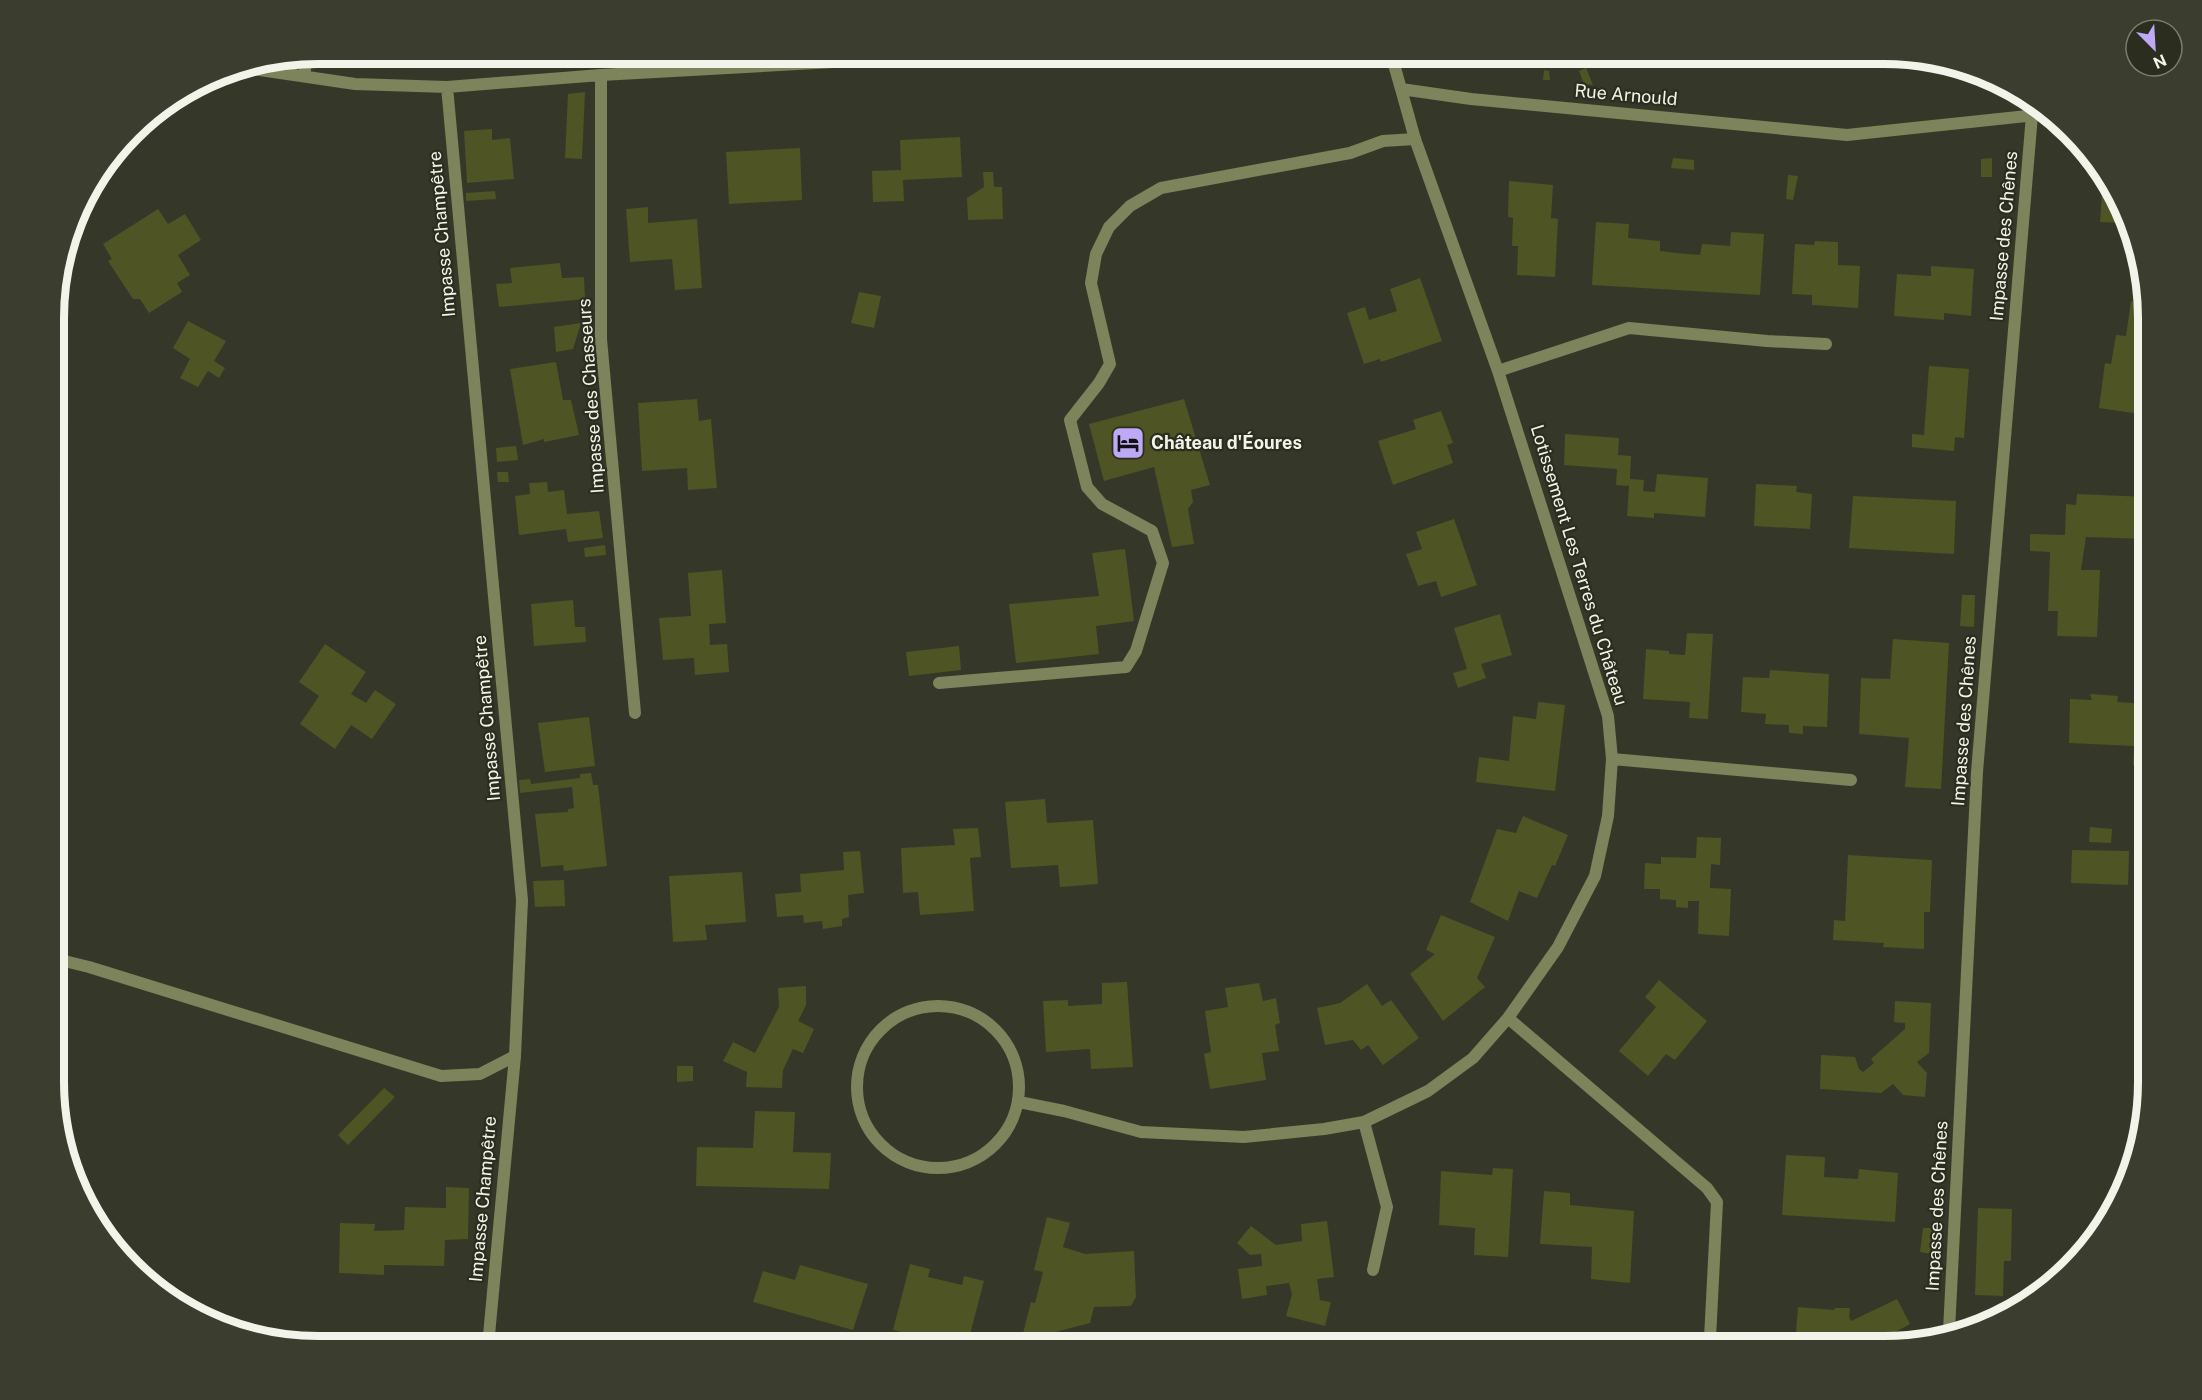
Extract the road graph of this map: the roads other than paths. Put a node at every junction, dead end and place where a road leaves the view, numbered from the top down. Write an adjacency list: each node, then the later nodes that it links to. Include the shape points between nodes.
1 (797, 64): 5 (street)
2 (1394, 64): 8 (street)
3 (306, 65): 6 (street)
4 (263, 70): 6 (street)
5 (601, 75): 7 (street); 15 (street, Impasse des Chasseurs, via 602,339)
6 (304, 76): 7 (street, via 356,84)
7 (447, 87): 20 (street, Impasse Champêtre, via 522,900)
8 (1401, 89): 9 (street, Rue Arnould, via 1847,135); 11 (street, Lotissement Les Terres du Château)
9 (2035, 114)
10 (2038, 117): 24 (street, Impasse des Chênes, via 1977,772)
11 (1415, 139): 13 (street, Lotissement Les Terres du Château); 14 (street, via 1383,141 1350,153 1161,188 1130,206 1109,227 1096,254 1091,283 1110,364 1070,420 1087,487 1102,504 1152,531 1163,563 1136,651 1126,667)
12 (1826, 344): 13 (street, via 1629,328)
13 (1498, 371): 16 (street, Lotissement Les Terres du Château, via 1608,716)
14 (939, 683)
15 (635, 713)
16 (1612, 759): 17 (street); 19 (street, Lotissement Les Terres du Château, via 1608,816 1595,876 1558,947)
17 (1851, 780)
18 (64, 961): 20 (street, via 441,1076 480,1074)
19 (1508, 1018): 22 (street, Lotissement Les Terres du Château, via 1473,1058 1428,1091); 26 (street, via 1707,1188 1717,1202)
20 (514, 1056): 25 (street, Impasse Champêtre)
21 (1019, 1102): 21 (street, via 1019,1073 1010,1047 992,1025 968,1010 939,1005 911,1010 886,1023 868,1045 858,1072 857,1100 867,1127 884,1149 909,1164 937,1168 973,1160 990,1150 1009,1128); 22 (street, Lotissement Les Terres du Château, via 1141,1132 1244,1137)
22 (1364, 1122): 23 (street, via 1387,1207)
23 (1373, 1270)
24 (1949, 1327)
25 (489, 1336)
26 (1710, 1336)

